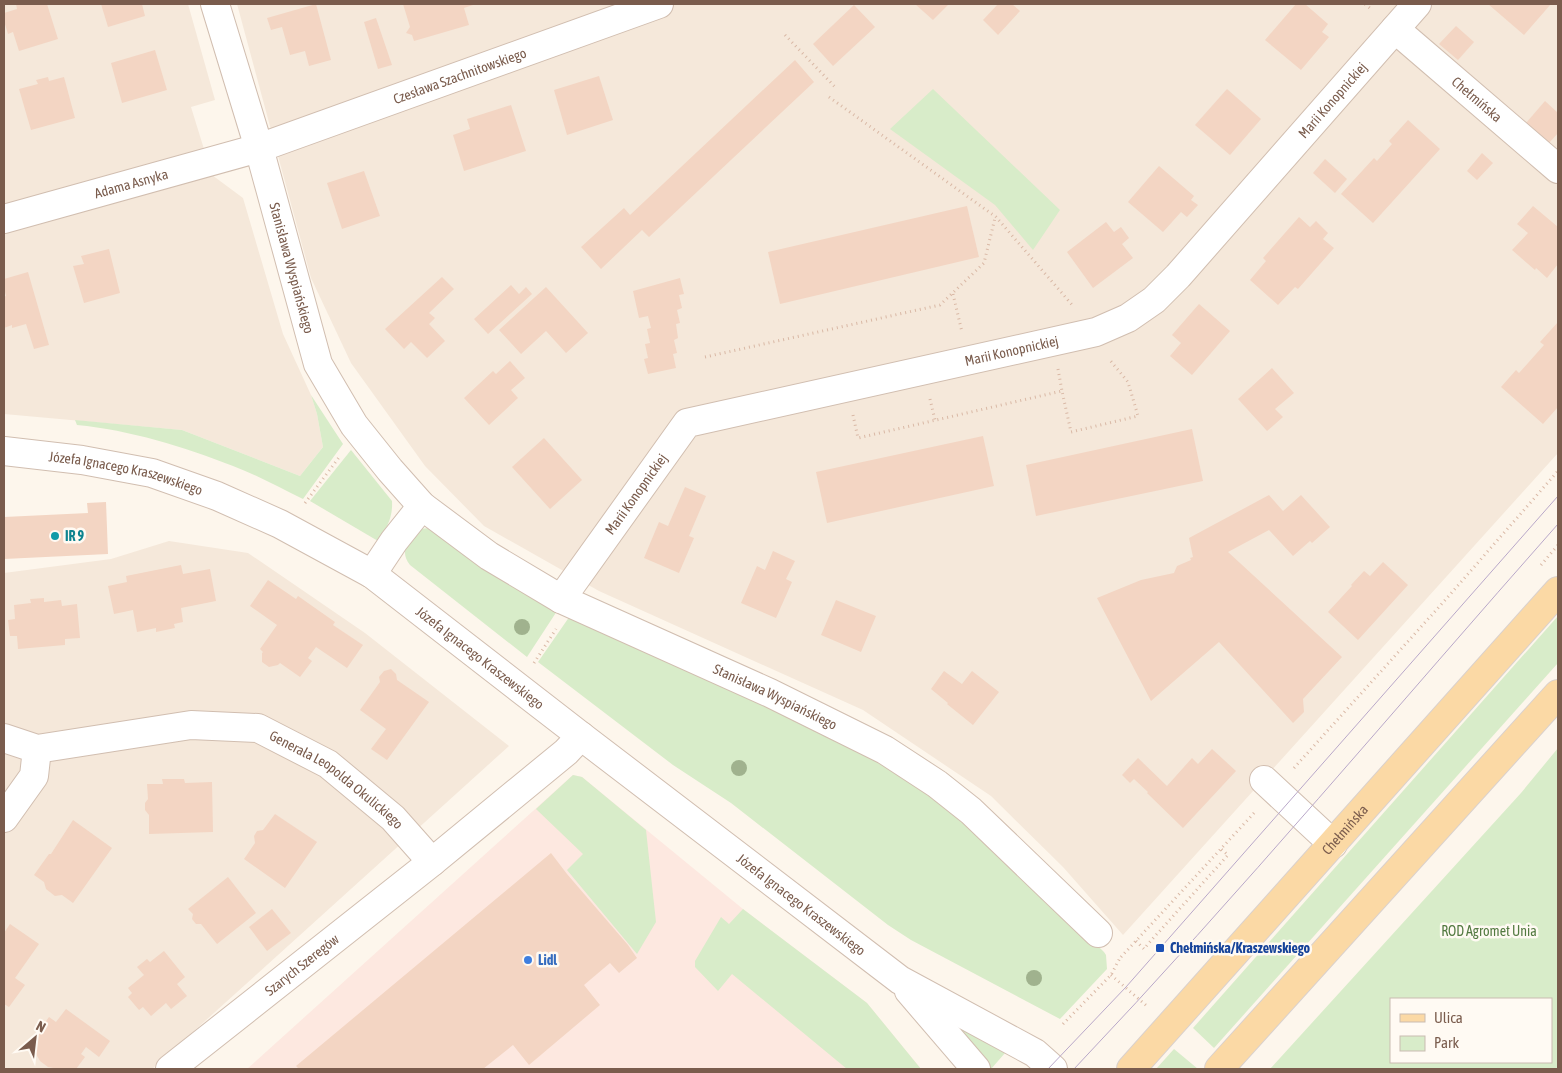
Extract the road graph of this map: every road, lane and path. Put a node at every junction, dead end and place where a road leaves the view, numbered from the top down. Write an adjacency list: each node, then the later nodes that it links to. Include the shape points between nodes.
1 (215, 4): 8 (street, Stanisława Wyspiańskiego)
2 (659, 4): 8 (street, Czesława Szachnitowskiego)
3 (1417, 4): 4 (street, Marii Konopnickiej)
4 (1395, 29): 9 (street, Chełmińska); 13 (street, Marii Konopnickiej, via 1178,276 1154,300 1128,318)
5 (784, 35): 6 (path)
6 (837, 89)
7 (830, 96): 11 (path)
8 (260, 148): 10 (street, Adama Asnyka); 19 (street, Stanisława Wyspiańskiego, via 318,364 354,425)
9 (1558, 169)
10 (6, 211)
11 (996, 217): 12 (path, via 984,263); 13 (path)
12 (953, 294): 14 (path, via 940,306); 15 (path)
13 (1096, 332): 15 (street, Marii Konopnickiej); 16 (path, via 1108,358 1128,382 1138,416 1071,432 1062,391 858,438)
14 (705, 357)
15 (968, 359): 16 (street, Marii Konopnickiej)
16 (846, 387): 22 (street, Marii Konopnickiej, via 687,423)
17 (4, 451): 20 (street, Józefa Ignacego Kraszewskiego, via 82,460 152,473 217,496 280,524)
18 (1558, 471): 29 (path, via 1462,581)
19 (422, 506): 20 (street); 22 (street, Stanisława Wyspiańskiego, via 489,556)
20 (372, 574): 26 (street, Józefa Ignacego Kraszewskiego)
21 (1558, 591): 31 (main road, Chełmińska)
22 (561, 599): 34 (street, Stanisława Wyspiańskiego, via 770,693 885,750 971,811)
23 (551, 636): 24 (path)
24 (532, 666)
25 (1558, 694): 44 (main road)
26 (581, 736): 33 (street, via 566,752); 37 (street, Józefa Ignacego Kraszewskiego)
27 (4, 738): 28 (street, Generała Leopolda Okulickiego)
28 (37, 749): 30 (street, via 34,776); 33 (street, Generała Leopolda Okulickiego, via 191,725 258,728 328,764 393,818)
29 (1270, 785): 31 (street); 32 (path)
30 (4, 818)
31 (1333, 844): 43 (main road, Chełmińska)
32 (1221, 849): 35 (path); 35 (path, via 1228,856 1148,944 1144,948)
33 (432, 862): 40 (street, Szarych Szeregów)
34 (1098, 933)
35 (1136, 941): 36 (path)
36 (1122, 957)
37 (900, 980): 41 (street, Józefa Ignacego Kraszewskiego); 42 (street, Józefa Ignacego Kraszewskiego, via 1035,1053)
38 (1152, 1010): 39 (path, via 1111,975)
39 (1063, 1024)
40 (170, 1069)
41 (976, 1069)
42 (1053, 1069)
43 (1132, 1069)
44 (1219, 1069)

